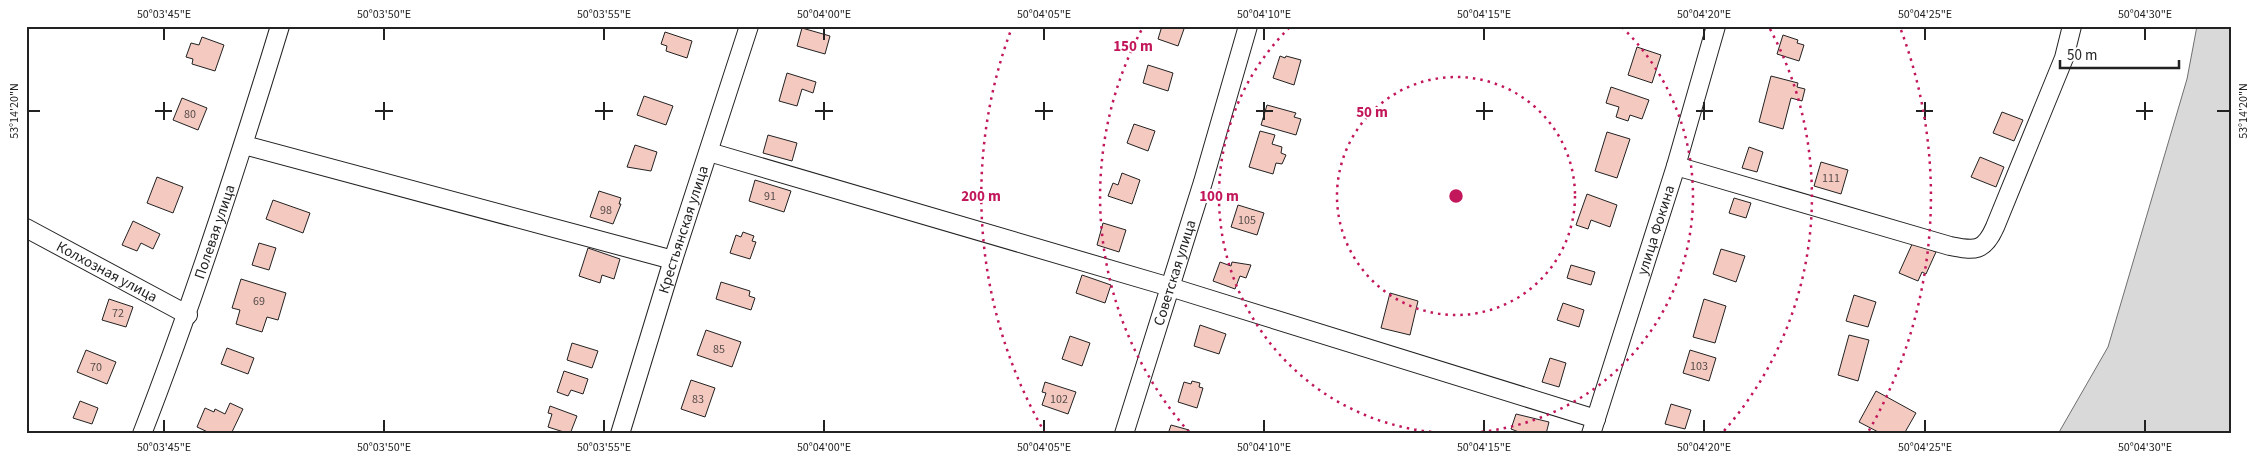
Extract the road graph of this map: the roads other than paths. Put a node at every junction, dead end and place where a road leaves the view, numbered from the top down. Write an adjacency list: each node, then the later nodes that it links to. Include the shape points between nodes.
1 (280, 26): 6 (street, Полевая улица)
2 (749, 26): 7 (street, Крестьянская улица)
3 (1248, 26): 11 (street, Советская улица)
4 (1716, 26): 8 (street, улица Фокина)
5 (2072, 26): 8 (street, via 2064,58 1995,227 1976,250 1950,246)
6 (244, 145): 10 (street); 12 (street, Полевая улица)
7 (709, 152): 10 (street, Крестьянская улица); 11 (street)
8 (1676, 166): 13 (street, улица Фокина)
9 (26, 228): 12 (street, Колхозная улица)
10 (673, 260): 15 (street, Крестьянская улица)
11 (1170, 287): 13 (street); 16 (street, Советская улица)
12 (188, 315): 14 (street, Полевая улица)
13 (1594, 426)
14 (142, 434)
15 (620, 434)
16 (1124, 434)

